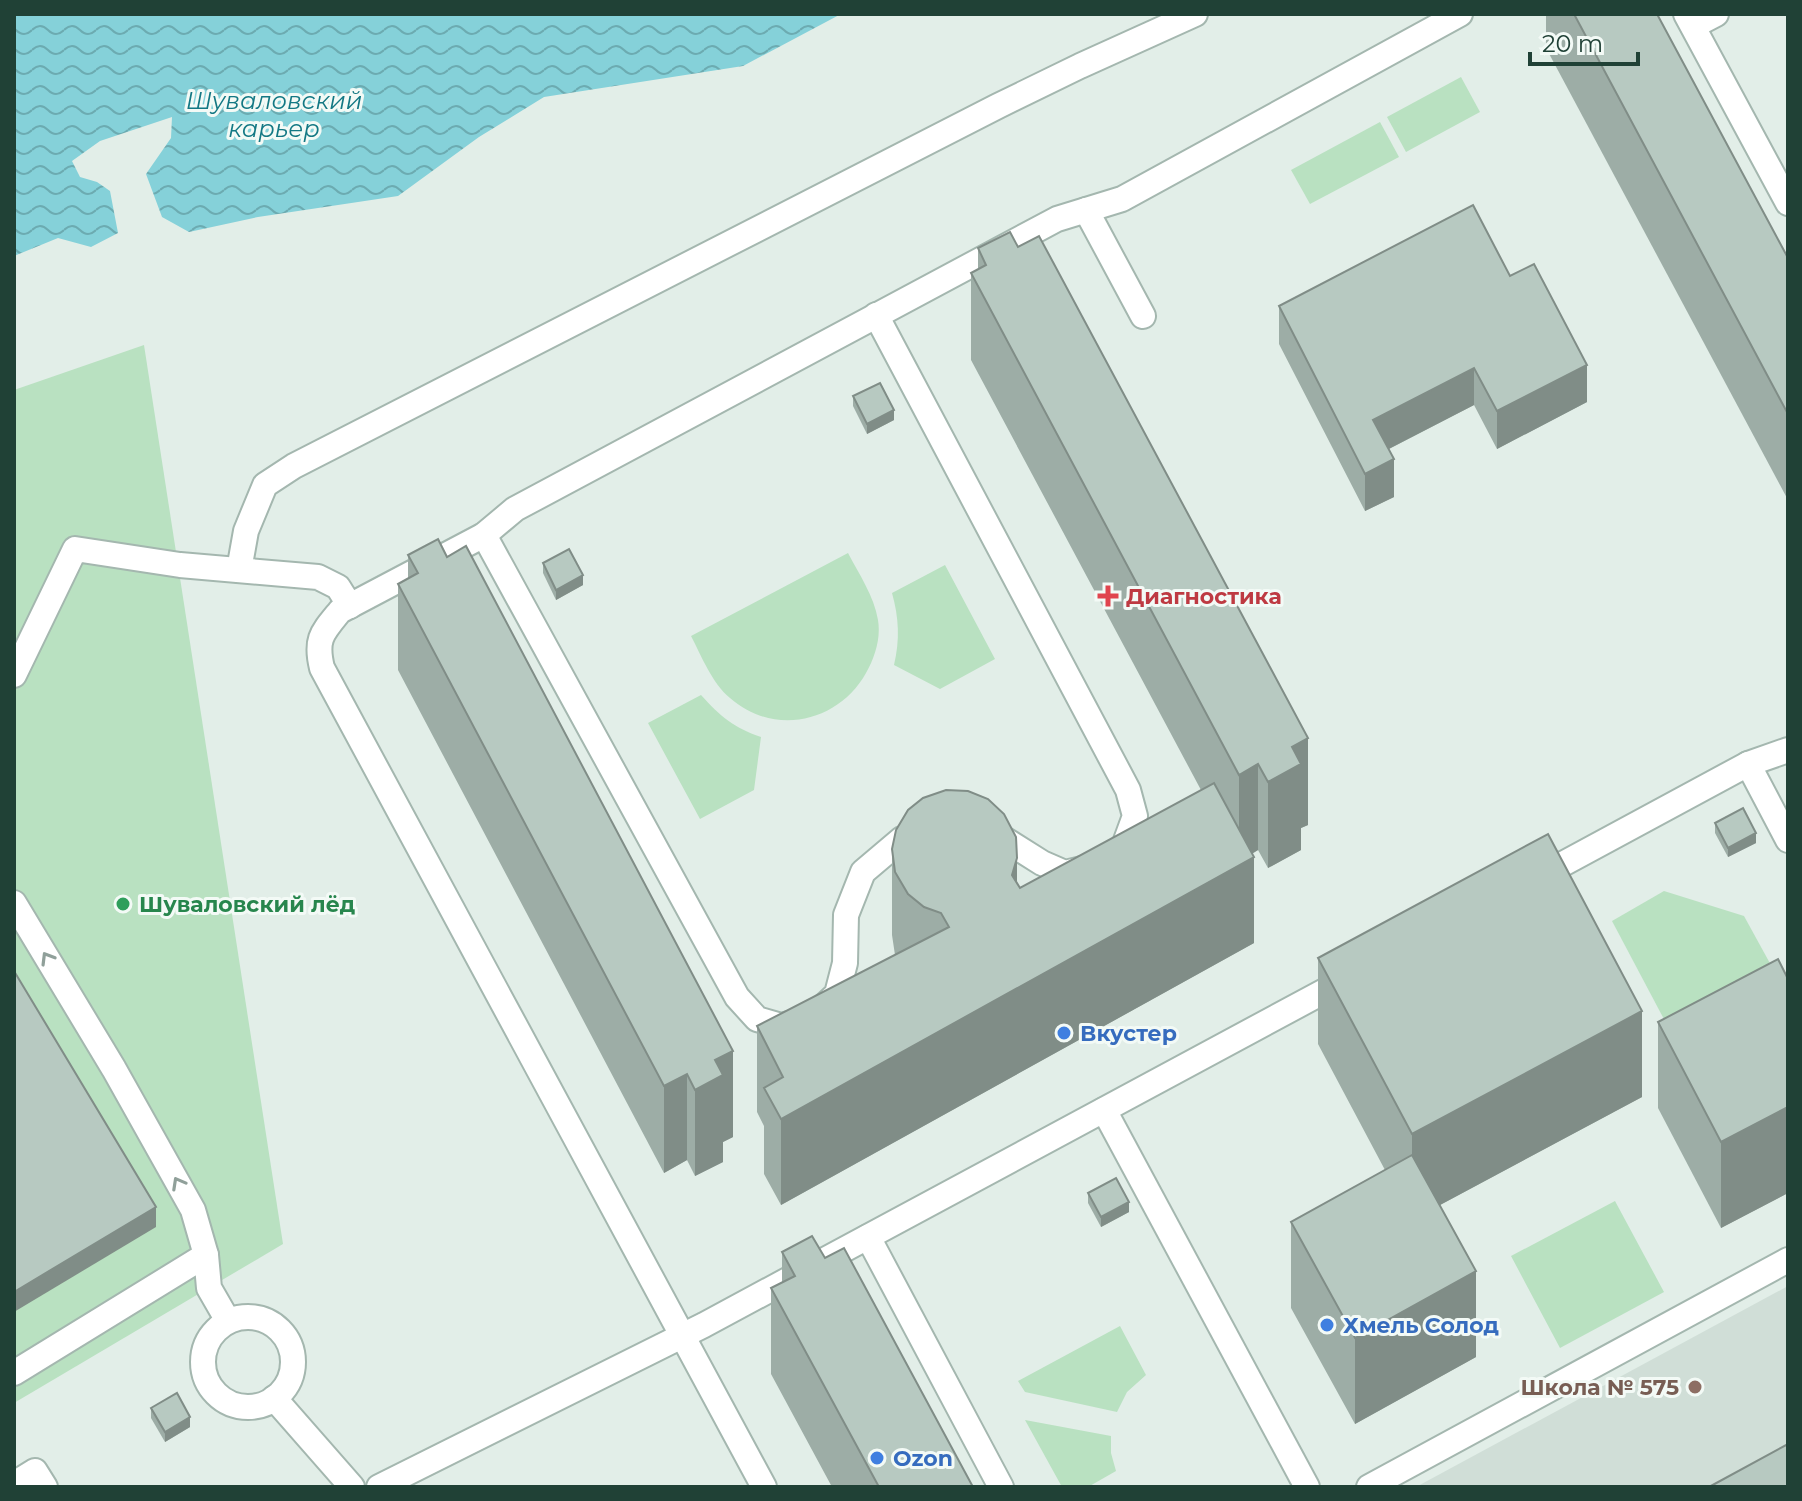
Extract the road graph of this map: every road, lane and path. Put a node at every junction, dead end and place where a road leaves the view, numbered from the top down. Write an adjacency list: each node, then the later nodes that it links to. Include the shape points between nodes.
1 (1195, 14): 10 (street, via 956,127 294,466 265,485 246,531)
2 (1460, 14): 6 (street, via 1122,199)
3 (1716, 14): 4 (street)
4 (1689, 20): 5 (street)
5 (1788, 203)
6 (1086, 210): 7 (street, via 1057,219); 8 (street)
7 (876, 315): 9 (street, via 515,509); 16 (street, via 1128,790 1135,816 1124,846 1098,865 1065,873 996,834)
8 (1143, 316)
9 (484, 535): 11 (street); 15 (street, via 737,997 757,1019 781,1026 811,1018 837,994 845,963 846,915 863,872 902,839)
10 (239, 570): 11 (street, via 318,577 338,587); 12 (street, via 75,549)
11 (350, 606): 26 (street, via 326,628 318,648 322,668)
12 (14, 675)
13 (1788, 750): 14 (street)
14 (1748, 764): 17 (street); 18 (street)
15 (938, 829)
16 (965, 829)
17 (1788, 840)
18 (1511, 891)
19 (14, 903): 23 (street, one-way to 19, via 193,1210)
20 (1366, 969): 21 (street)
21 (1104, 1110): 22 (street); 35 (street)
22 (868, 1237): 26 (street); 34 (street)
23 (206, 1255): 25 (street, via 209,1288); 27 (street)
24 (1788, 1260): 36 (street)
25 (228, 1321): 28 (street, via 266,1320 290,1345 289,1380); 28 (street, via 207,1342 203,1371 209,1385 231,1405 261,1405)
26 (683, 1336): 32 (street); 33 (street)
27 (14, 1373)
28 (274, 1398): 31 (street)
29 (14, 1484): 30 (street, via 35,1471)
30 (45, 1487)
31 (352, 1487)
32 (379, 1487)
33 (764, 1487)
34 (1001, 1487)
35 (1307, 1487)
36 (1369, 1487)

